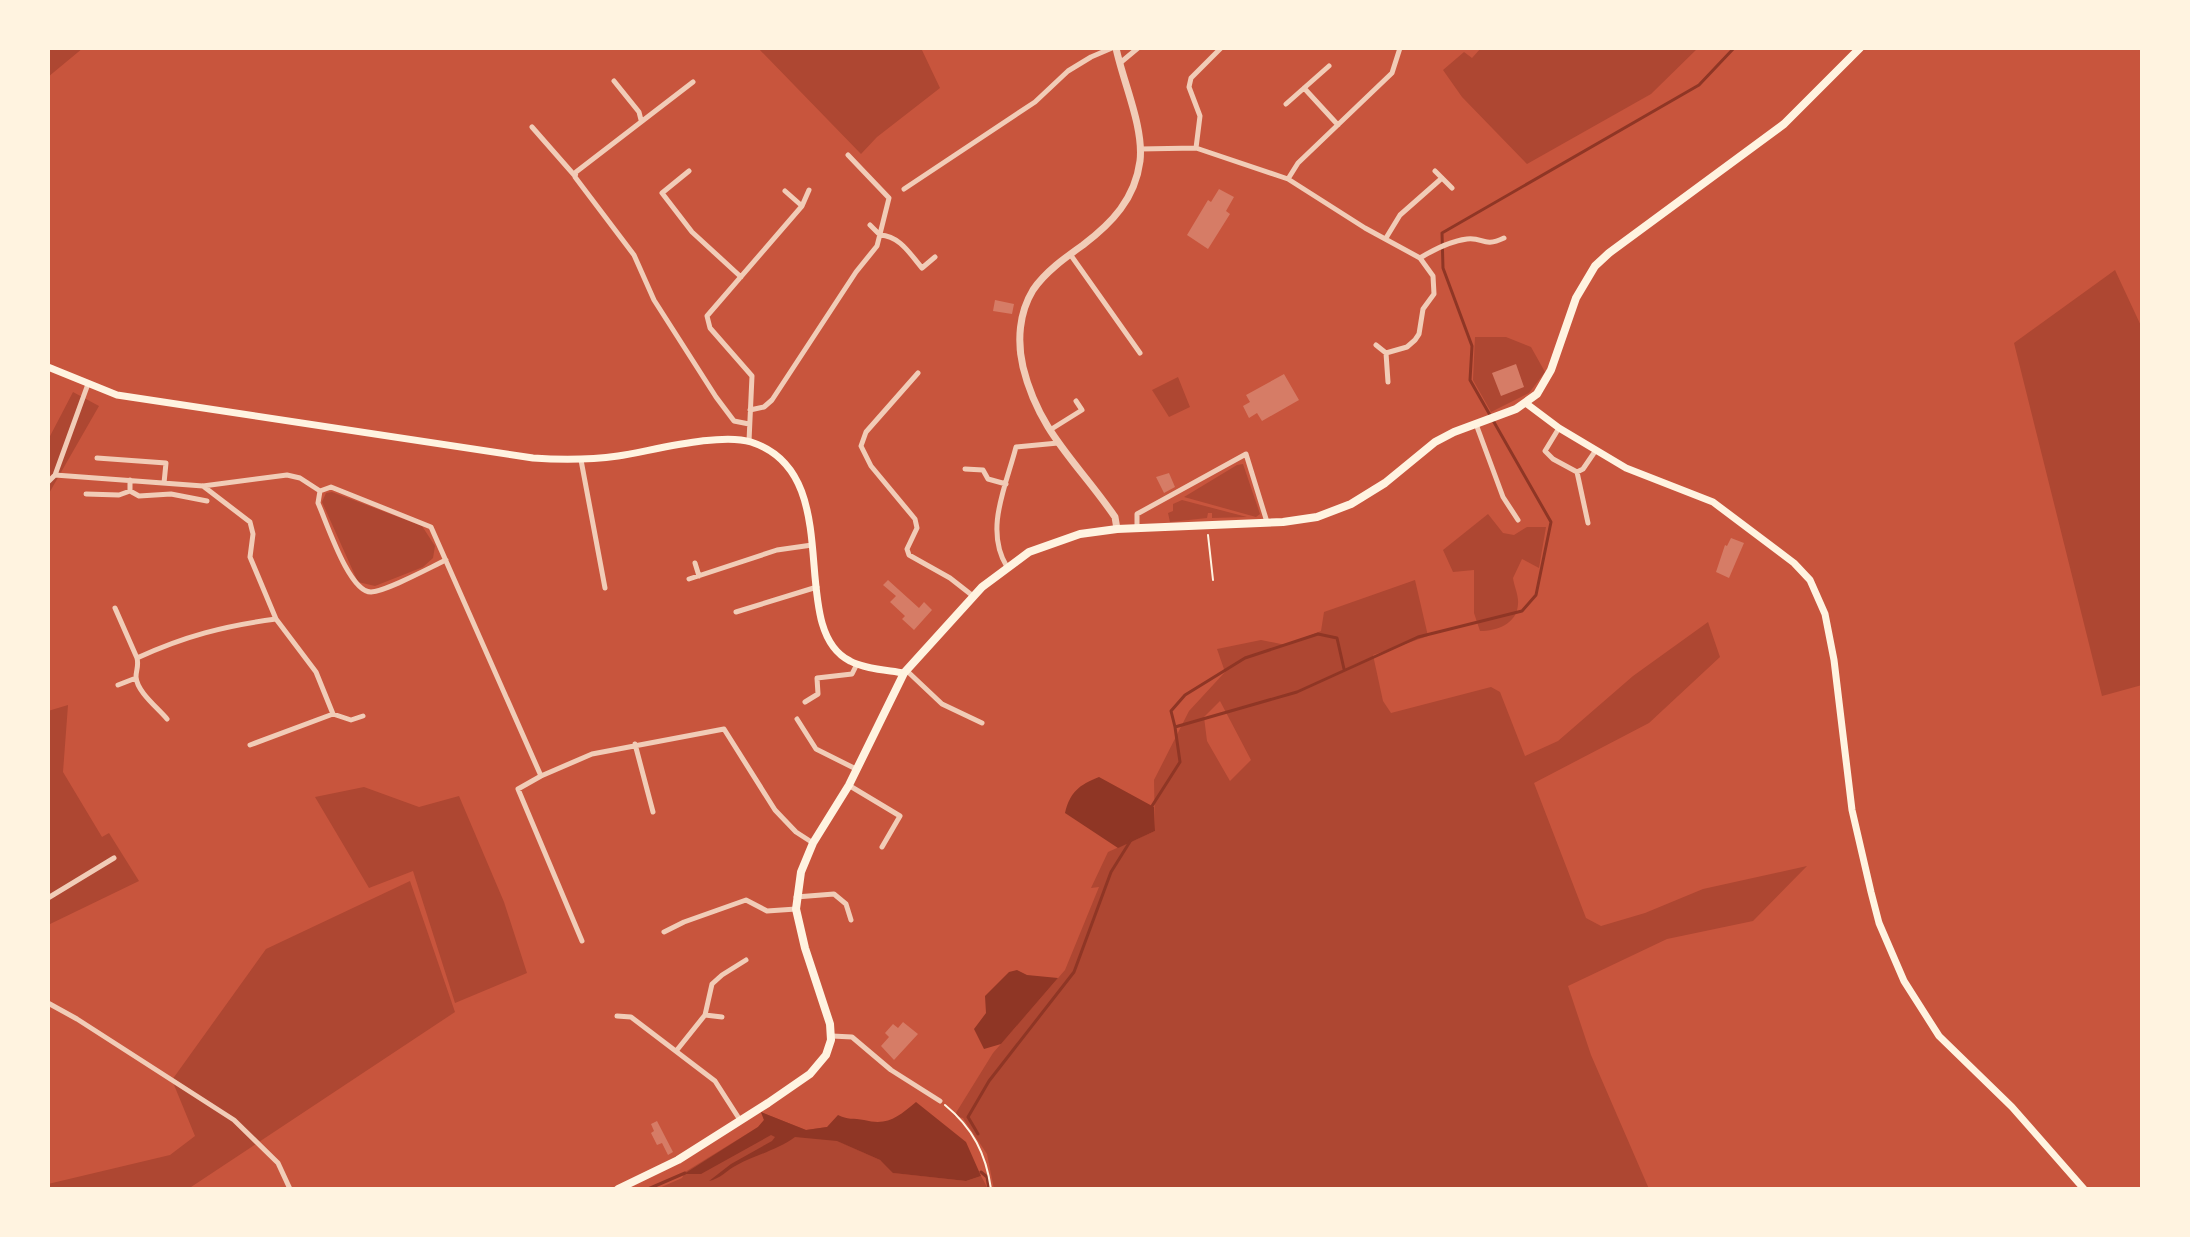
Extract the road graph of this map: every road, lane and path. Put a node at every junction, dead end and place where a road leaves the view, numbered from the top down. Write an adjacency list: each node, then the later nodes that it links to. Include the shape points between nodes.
1 (1114, 48): 6 (street); 7 (street)
2 (1138, 48): 7 (street)
3 (1221, 48): 16 (street, via 1191,78 1189,87 1200,116)
4 (1400, 48): 14 (street, via 1392,73)
5 (1860, 48): 45 (main road, via 1784,124 1595,266 1576,298 1545,384)
6 (1099, 50): 25 (street, via 1035,102)
7 (1119, 64): 17 (street)
8 (1329, 66): 11 (street)
9 (614, 81): 13 (street, via 639,112)
10 (693, 82): 13 (street)
11 (1304, 88): 12 (street); 14 (street)
12 (1286, 104)
13 (637, 124): 21 (street)
14 (1338, 125): 23 (street)
15 (532, 127): 21 (street)
16 (1196, 148): 17 (street); 23 (street)
17 (1140, 149): 33 (street, via 1125,204 1105,228)
18 (848, 155): 30 (street, via 889,198)
19 (689, 171): 36 (street, via 662,193 692,232)
20 (1435, 171): 22 (street)
21 (575, 177): 47 (street, via 634,255 654,300 716,397 734,421)
22 (1442, 178): 24 (street); 32 (street, via 1400,215)
23 (1288, 179): 32 (street)
24 (1452, 188)
25 (904, 189)
26 (809, 190): 28 (street)
27 (785, 191): 28 (street)
28 (802, 206): 36 (street)
29 (870, 225): 30 (street)
30 (880, 235): 34 (street, via 892,235 922,268); 46 (street, via 772,400)
31 (1504, 238): 35 (street, via 1490,244 1469,239)
32 (1386, 239): 35 (street)
33 (1070, 254): 38 (street); 50 (street, via 1034,289 1021,324 1020,354 1029,389)
34 (935, 257)
35 (1420, 258): 39 (street, via 1433,276 1434,294 1423,309 1415,340)
36 (741, 277): 46 (street, via 706,322 752,376)
37 (1376, 345): 39 (street)
38 (1140, 353)
39 (1386, 353): 42 (street)
40 (48, 367): 43 (main road)
41 (918, 373): 83 (street, via 866,432 861,446 915,518 909,555)
42 (1388, 382)
43 (88, 384): 55 (main road, via 166,404 533,458); 58 (street)
44 (1076, 401): 50 (street, via 1082,410)
45 (1527, 404): 48 (main road); 49 (main road)
46 (750, 410): 47 (street)
47 (749, 424): 51 (street)
48 (1476, 424): 68 (street, via 1503,497); 69 (main road, via 1435,442 1351,504 1317,517)
49 (1559, 428): 53 (main road); 57 (street, via 1545,451)
50 (1049, 431): 52 (street)
51 (749, 441): 55 (main road, via 709,441); 74 (main road, via 775,453 792,472 803,497)
52 (1058, 443): 62 (street, via 1016,447); 72 (street, via 1113,513)
53 (1596, 449): 57 (street); 125 (main road, via 1626,468 1713,502 1810,580 1825,614 1852,810 1871,892 1904,981 1939,1036 2012,1107)
54 (97, 458): 61 (street, via 166,463)
55 (581, 460): 82 (street)
56 (965, 469): 62 (street, via 983,470 988,479)
57 (1577, 472): 70 (street)
58 (55, 475): 59 (street); 60 (street)
59 (130, 480): 61 (street); 64 (street)
60 (48, 482)
61 (164, 483): 63 (street)
62 (1006, 484): 77 (street, via 999,502 997,546)
63 (203, 486): 65 (street, via 287,475); 86 (street, via 250,522 250,557)
64 (130, 491): 66 (street); 67 (street)
65 (320, 491): 75 (street, via 331,487 427,524); 75 (street, via 318,503 351,579 361,590 375,592)
66 (86, 494)
67 (207, 501)
68 (1518, 520)
69 (1267, 523): 71 (main road); 71 (street, via 1246,454 1137,514)
70 (1588, 523)
71 (1137, 528): 72 (main road)
72 (1117, 529): 77 (main road, via 1055,542)
73 (1208, 539): 80 (path)
74 (812, 545): 78 (street, via 777,550); 81 (main road)
75 (446, 560): 101 (street)
76 (695, 563): 78 (street)
77 (1007, 567): 83 (main road)
78 (699, 576): 79 (street)
79 (689, 579)
80 (1213, 580)
81 (817, 587): 85 (street); 88 (main road, via 829,642)
82 (605, 588)
83 (973, 596): 89 (main road)
84 (115, 608): 87 (street)
85 (736, 612)
86 (276, 619): 87 (street, via 198,633); 93 (street, via 316,672)
87 (137, 658): 90 (street)
88 (857, 664): 89 (main road); 92 (street, via 852,674 817,678 818,694)
89 (905, 671): 97 (street, via 942,704); 100 (main road)
90 (136, 678): 91 (street); 95 (street)
91 (118, 685)
92 (805, 702)
93 (333, 714): 94 (street, via 351,720); 99 (street)
94 (363, 716)
95 (167, 719)
96 (797, 719): 100 (street, via 816,749)
97 (982, 723)
98 (635, 744): 101 (street); 103 (street); 104 (street, via 724,729 785,823)
99 (250, 745)
100 (856, 769): 102 (main road)
101 (541, 776): 112 (street, via 518,789)
102 (849, 785): 104 (main road); 105 (street, via 900,816)
103 (653, 812)
104 (813, 843): 107 (main road)
105 (882, 847)
106 (114, 858): 108 (street)
107 (795, 897): 109 (main road); 110 (street, via 834,894 846,904)
108 (48, 898)
109 (796, 909): 111 (street, via 767,911 746,900); 118 (main road)
110 (851, 920)
111 (664, 932)
112 (582, 941)
113 (746, 960): 115 (street, via 712,984)
114 (48, 1003): 122 (street, via 234,1120 278,1163)
115 (705, 1015): 117 (street); 119 (street)
116 (617, 1016): 119 (street, via 631,1017)
117 (722, 1017)
118 (832, 1036): 120 (street, via 852,1037); 121 (main road, via 826,1055 810,1074)
119 (677, 1050): 121 (street, via 715,1081)
120 (940, 1101): 124 (path, via 960,1117 985,1156)
121 (740, 1121): 123 (main road, via 668,1166)
122 (290, 1189)
123 (618, 1189)
124 (991, 1189)
125 (2084, 1189)

